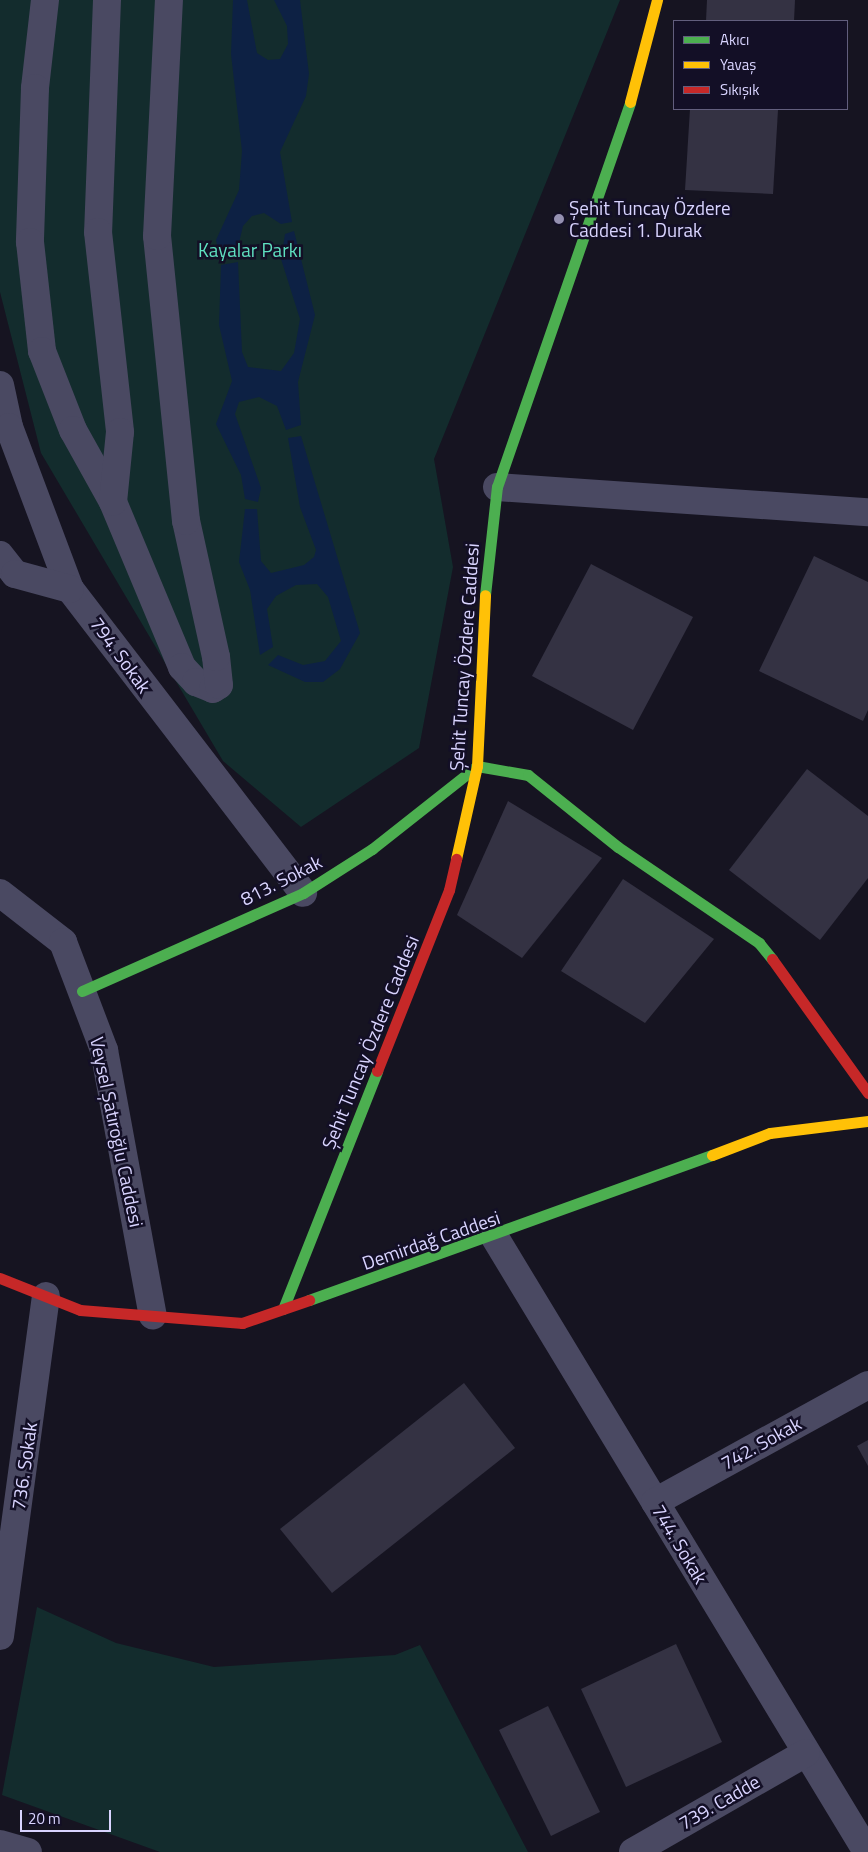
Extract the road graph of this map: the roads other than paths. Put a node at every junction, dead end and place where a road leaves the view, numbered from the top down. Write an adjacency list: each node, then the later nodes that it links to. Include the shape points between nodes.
1 (45, 0): 7 (street, via 35,88 30,242 42,351 73,430)
2 (107, 0): 7 (street, via 98,232 120,432)
3 (170, 0): 7 (street, via 157,236 186,521 216,657 219,685 213,689 196,682 182,667)
4 (656, 0): 6 (street, Şehit Tuncay Özdere Caddesi, via 626,114)
5 (0, 385): 10 (street, 794. Sokak, via 9,427)
6 (497, 487): 8 (street); 11 (street, Şehit Tuncay Özdere Caddesi, via 487,564)
7 (113, 502)
8 (868, 512)
9 (0, 555): 10 (street, via 15,574)
10 (70, 589): 12 (street, 794. Sokak)
11 (476, 766): 12 (street, 813. Sokak, via 372,849); 15 (street, via 528,775 618,847 759,943 812,1009); 20 (street, Şehit Tuncay Özdere Caddesi, via 449,890)
12 (303, 893): 14 (street, 813. Sokak)
13 (0, 894): 14 (street, Veysel Şatıroğlu Caddesi, via 63,942)
14 (82, 991): 21 (street, Veysel Şatıroğlu Caddesi, via 104,1050)
15 (868, 1093)
16 (868, 1121): 17 (street, Demirdağ Caddesi, via 770,1133)
17 (494, 1236): 20 (street, Demirdağ Caddesi); 23 (street, 744. Sokak)
18 (0, 1278): 19 (street, Demirdağ Caddesi)
19 (46, 1296): 21 (street, Demirdağ Caddesi, via 80,1310); 24 (street, 736. Sokak)
20 (283, 1309): 21 (street, Demirdağ Caddesi, via 242,1324)
21 (153, 1316)
22 (868, 1386): 23 (street, 742. Sokak)
23 (654, 1502): 26 (street, 744. Sokak)
24 (4, 1579): 25 (street, 736. Sokak)
25 (0, 1636)
26 (806, 1753): 29 (street, 739. Cadde); 30 (street, 744. Sokak)
27 (0, 1844): 28 (street)
28 (28, 1852)
29 (633, 1852)
30 (866, 1852)

